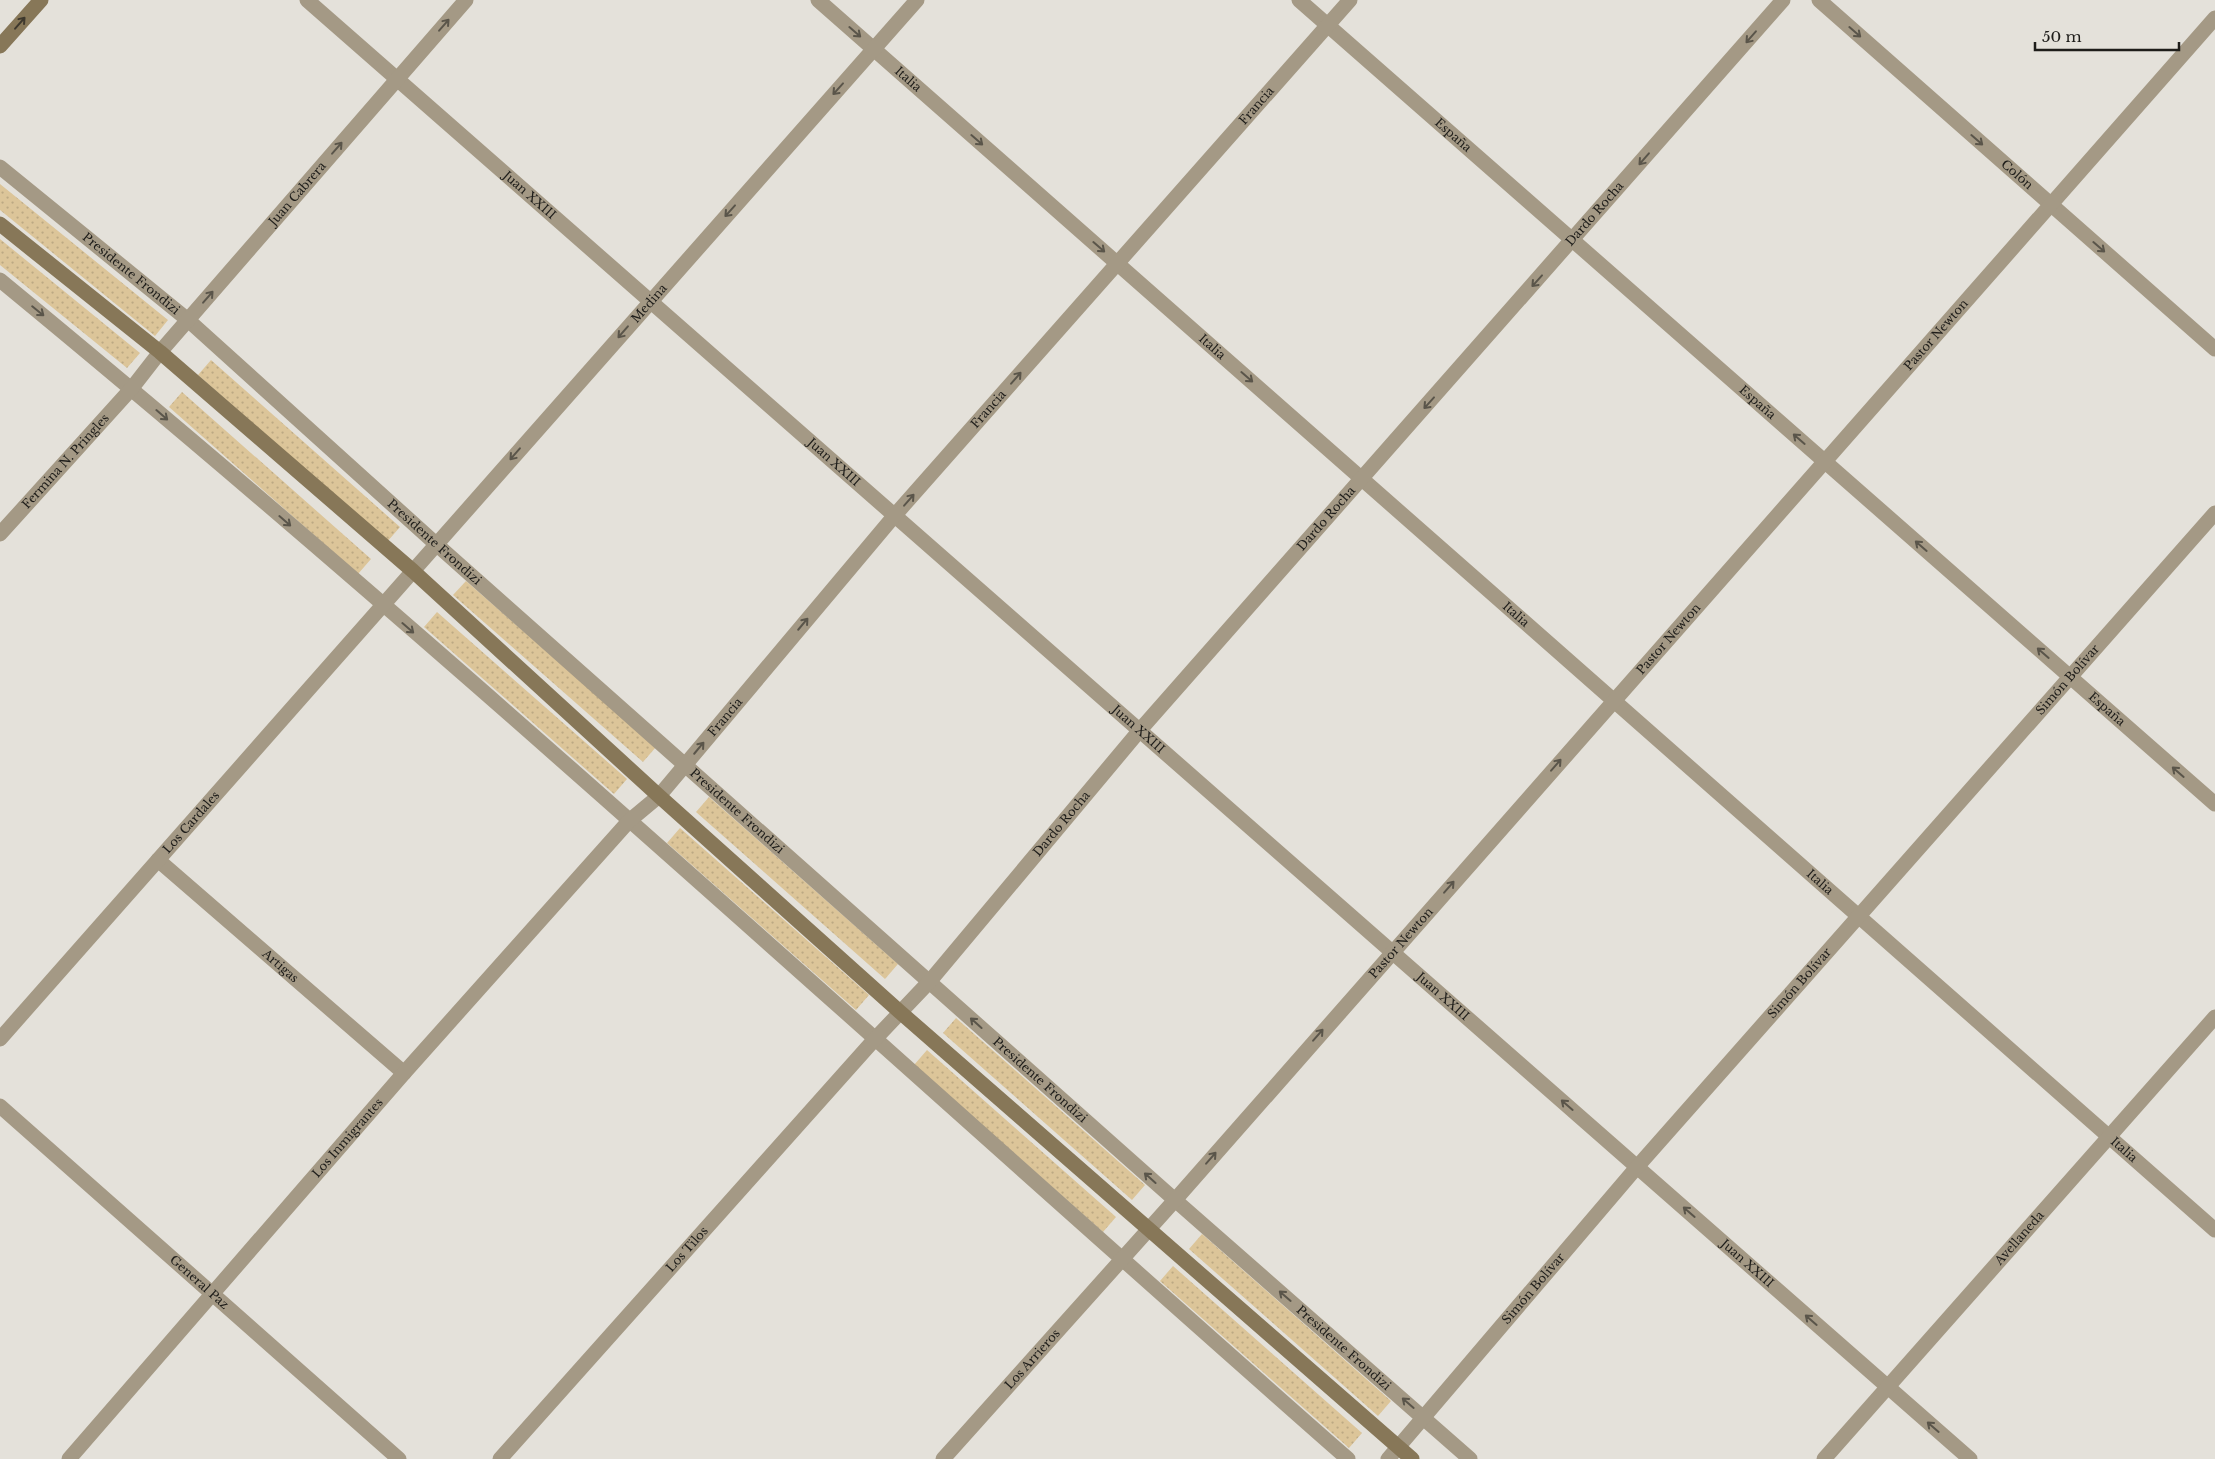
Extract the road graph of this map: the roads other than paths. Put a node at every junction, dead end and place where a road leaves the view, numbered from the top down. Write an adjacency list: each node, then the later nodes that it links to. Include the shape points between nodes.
1 (40, 0): 12 (main road, one-way to 1)
2 (307, 0): 14 (street, Juan XXIII)
3 (466, 0): 14 (street, Juan Cabrera, one-way to 3)
4 (818, 0): 13 (street, Italia, one-way to 13)
5 (917, 0): 13 (street, Medina)
6 (1299, 0): 11 (street, España)
7 (1350, 0): 11 (street, Francia)
8 (1783, 0): 18 (street, Dardo Rocha, one-way to 18)
9 (1818, 0): 16 (street, Colón, one-way to 16)
10 (2215, 18): 16 (street, Pastor Newton)
11 (1328, 25): 18 (street, España); 19 (street, Francia)
12 (0, 46)
13 (874, 49): 19 (street, Italia, one-way to 19); 21 (street, Medina, one-way to 21)
14 (397, 78): 21 (street, Juan XXIII); 22 (street, Juan Cabrera, one-way to 14)
15 (0, 167): 22 (street, Presidente Frondizi)
16 (2050, 204): 23 (street, Colón, one-way to 23); 26 (street, Pastor Newton)
17 (0, 224): 24 (main road)
18 (1573, 240): 26 (street, España, one-way to 18); 27 (street, Dardo Rocha, one-way to 27)
19 (1117, 264): 27 (street, Italia, one-way to 27); 29 (street, Francia, one-way to 19)
20 (0, 280): 25 (street, one-way to 25)
21 (650, 301): 29 (street, Juan XXIII); 31 (street, Medina, one-way to 31)
22 (188, 320): 24 (street, Juan Cabrera); 31 (street, Presidente Frondizi)
23 (2215, 349)
24 (160, 352): 25 (street, Juan Cabrera); 32 (main road)
25 (132, 388): 30 (street, Fermina N. Pringles); 33 (street, one-way to 33)
26 (1825, 462): 34 (street, España, one-way to 26); 35 (street, Pastor Newton)
27 (1362, 479): 35 (street, Italia); 36 (street, Dardo Rocha)
28 (2215, 513): 34 (street, Simón Bolívar)
29 (895, 515): 36 (street, Juan XXIII); 37 (street, Francia, one-way to 29)
30 (0, 534)
31 (436, 544): 32 (street, Medina); 37 (street, Presidente Frondizi)
32 (413, 571): 33 (street, Medina); 38 (main road)
33 (382, 605): 40 (street, one-way to 40); 41 (street, Los Cardales)
34 (2071, 678): 39 (street, España, one-way to 34); 42 (street, Simón Bolívar)
35 (1614, 700): 42 (street, Italia); 43 (street, Pastor Newton, one-way to 35)
36 (1140, 730): 43 (street, Juan XXIII); 44 (street, Dardo Rocha)
37 (685, 764): 38 (street, Francia); 44 (street, Presidente Frondizi)
38 (659, 796): 40 (street, Francia); 45 (main road)
39 (2215, 804)
40 (629, 821): 48 (street); 49 (street, Los Inmigrantes)
41 (158, 860): 47 (street, Los Cardales); 49 (street, Artigas)
42 (1859, 916): 51 (street, Italia); 52 (street, Simón Bolívar)
43 (1392, 952): 52 (street, Juan XXIII, one-way to 43); 53 (street, Pastor Newton, one-way to 43)
44 (930, 981): 45 (street, Dardo Rocha); 53 (street, Presidente Frondizi, one-way to 44)
45 (900, 1012): 48 (street, Dardo Rocha); 54 (main road)
46 (2215, 1017): 51 (street, Avellaneda)
47 (0, 1039)
48 (874, 1040): 56 (street); 63 (street, Los Tilos)
49 (404, 1073): 57 (street, Los Inmigrantes)
50 (0, 1106): 57 (street, General Paz)
51 (2109, 1137): 55 (street, Italia); 58 (street, Avellaneda)
52 (1637, 1167): 58 (street, Juan XXIII, one-way to 52); 59 (street, Simón Bolívar)
53 (1175, 1200): 54 (street, Pastor Newton); 59 (street, Presidente Frondizi, one-way to 53)
54 (1147, 1230): 56 (street, Pastor Newton); 60 (main road)
55 (2215, 1230)
56 (1120, 1259): 64 (street, Los Arrieros); 65 (street)
57 (213, 1294): 61 (street, Los Inmigrantes); 62 (street, General Paz)
58 (1888, 1387): 69 (street, Avellaneda); 70 (street, Juan XXIII, one-way to 58)
59 (1424, 1417): 60 (street, Simón Bolívar); 68 (street, Presidente Frondizi)
60 (1399, 1447): 66 (street, Simón Bolívar); 67 (main road)
61 (69, 1459)
62 (399, 1459)
63 (500, 1459)
64 (943, 1459)
65 (1348, 1459)
66 (1388, 1459)
67 (1412, 1459)
68 (1470, 1459)
69 (1824, 1459)
70 (1970, 1459)

